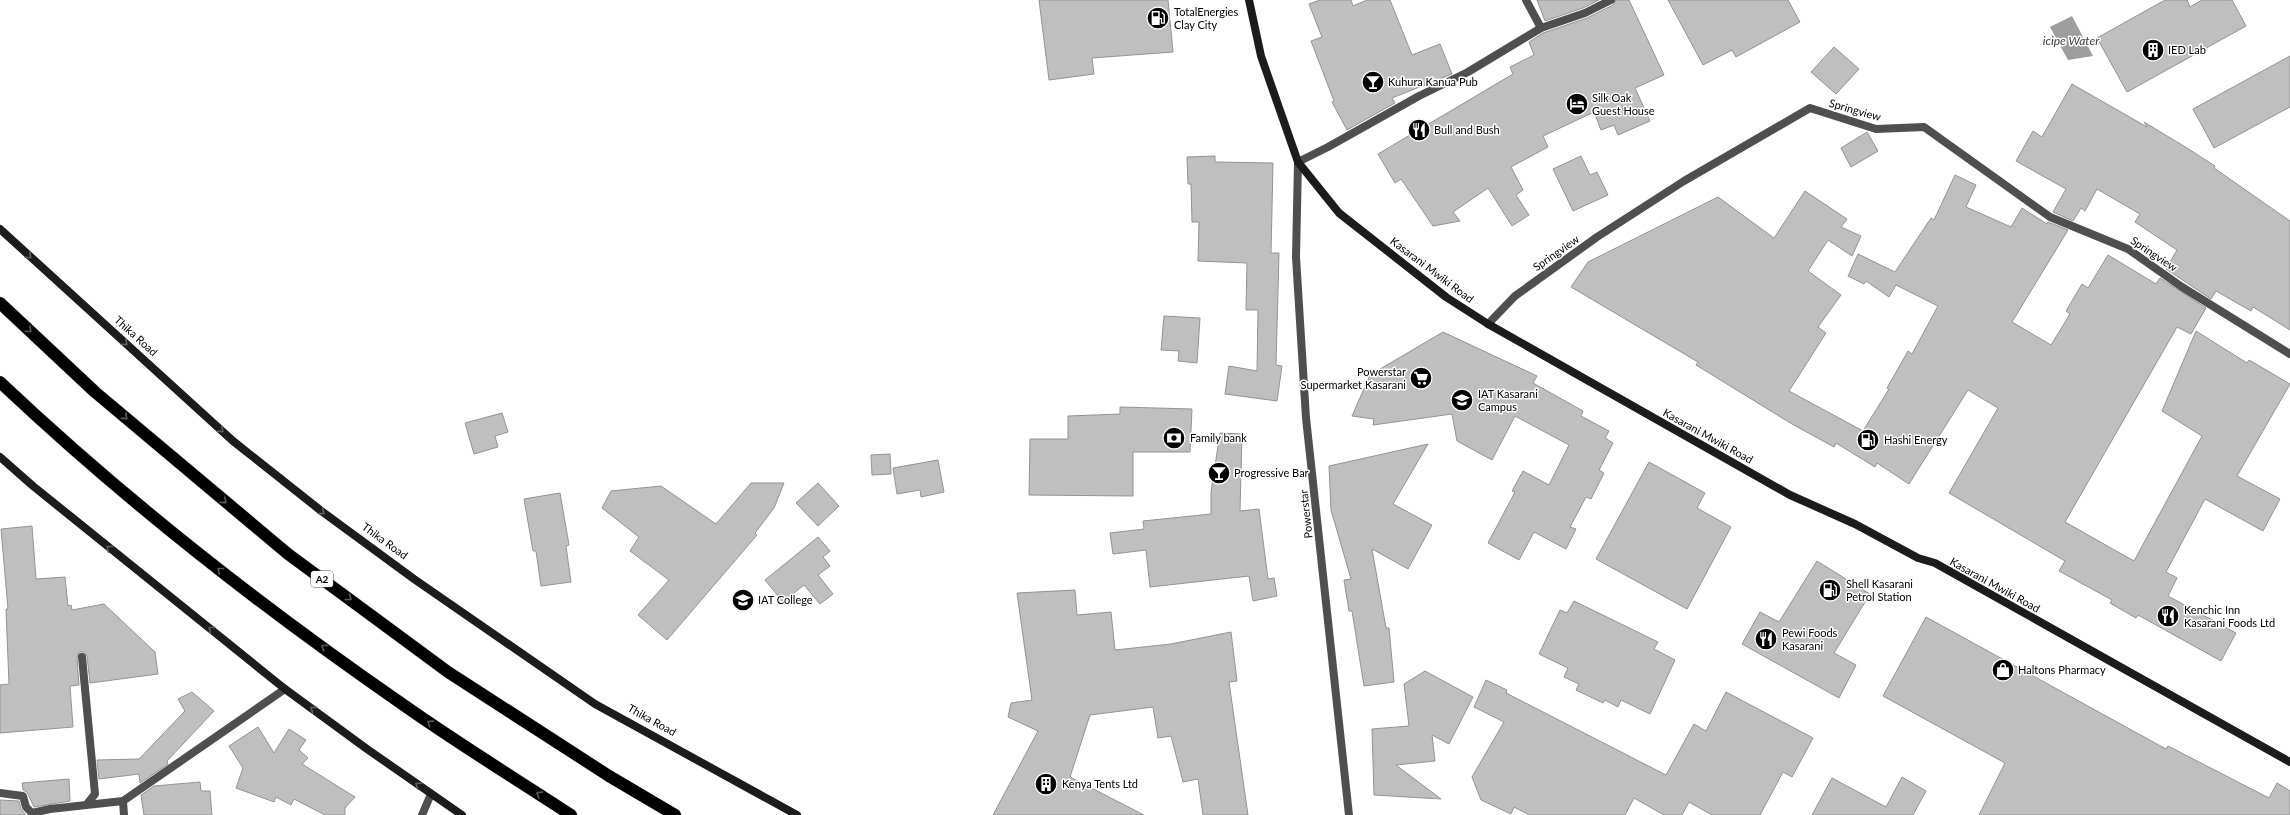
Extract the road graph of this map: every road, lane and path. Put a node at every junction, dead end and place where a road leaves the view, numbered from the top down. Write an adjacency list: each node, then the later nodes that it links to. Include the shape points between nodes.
1 (1248, 0): 5 (main road, Kasarani Mwiki Road, via 1260,56)
2 (1526, 0): 4 (street)
3 (1611, 0): 4 (street, via 1585,13)
4 (1541, 28): 5 (street, via 1468,72)
5 (1298, 162): 8 (main road, Kasarani Mwiki Road, via 1339,213 1446,297); 25 (street, Powerstar, via 1296,257 1306,418)
6 (0, 229): 24 (main road, Thika Road, one-way to 24, via 233,441 332,519 595,704)
7 (0, 303): 23 (highway, A2, one-way to 23, via 95,392 288,554 448,672 609,776)
8 (1488, 324): 9 (street, Springview, via 1515,296 1597,238 1684,181 1810,108 1876,129 1924,127 2050,217 2128,248 2182,287); 14 (main road, Kasarani Mwiki Road, via 1790,495 1855,524 1918,558 1935,563)
9 (2290, 354)
10 (0, 382): 22 (highway, one-way to 10, via 406,707 244,589 138,505)
11 (0, 457): 13 (main road, one-way to 11)
12 (82, 657): 18 (street, via 95,794)
13 (285, 689): 16 (main road, one-way to 13); 17 (street)
14 (2290, 762)
15 (0, 793): 18 (street, via 21,795 32,813)
16 (431, 794): 20 (street); 21 (main road)
17 (123, 801): 18 (street); 19 (street)
18 (87, 804)
19 (124, 815)
20 (422, 815)
21 (462, 815)
22 (571, 815)
23 (675, 815)
24 (798, 815)
25 (1349, 815)

